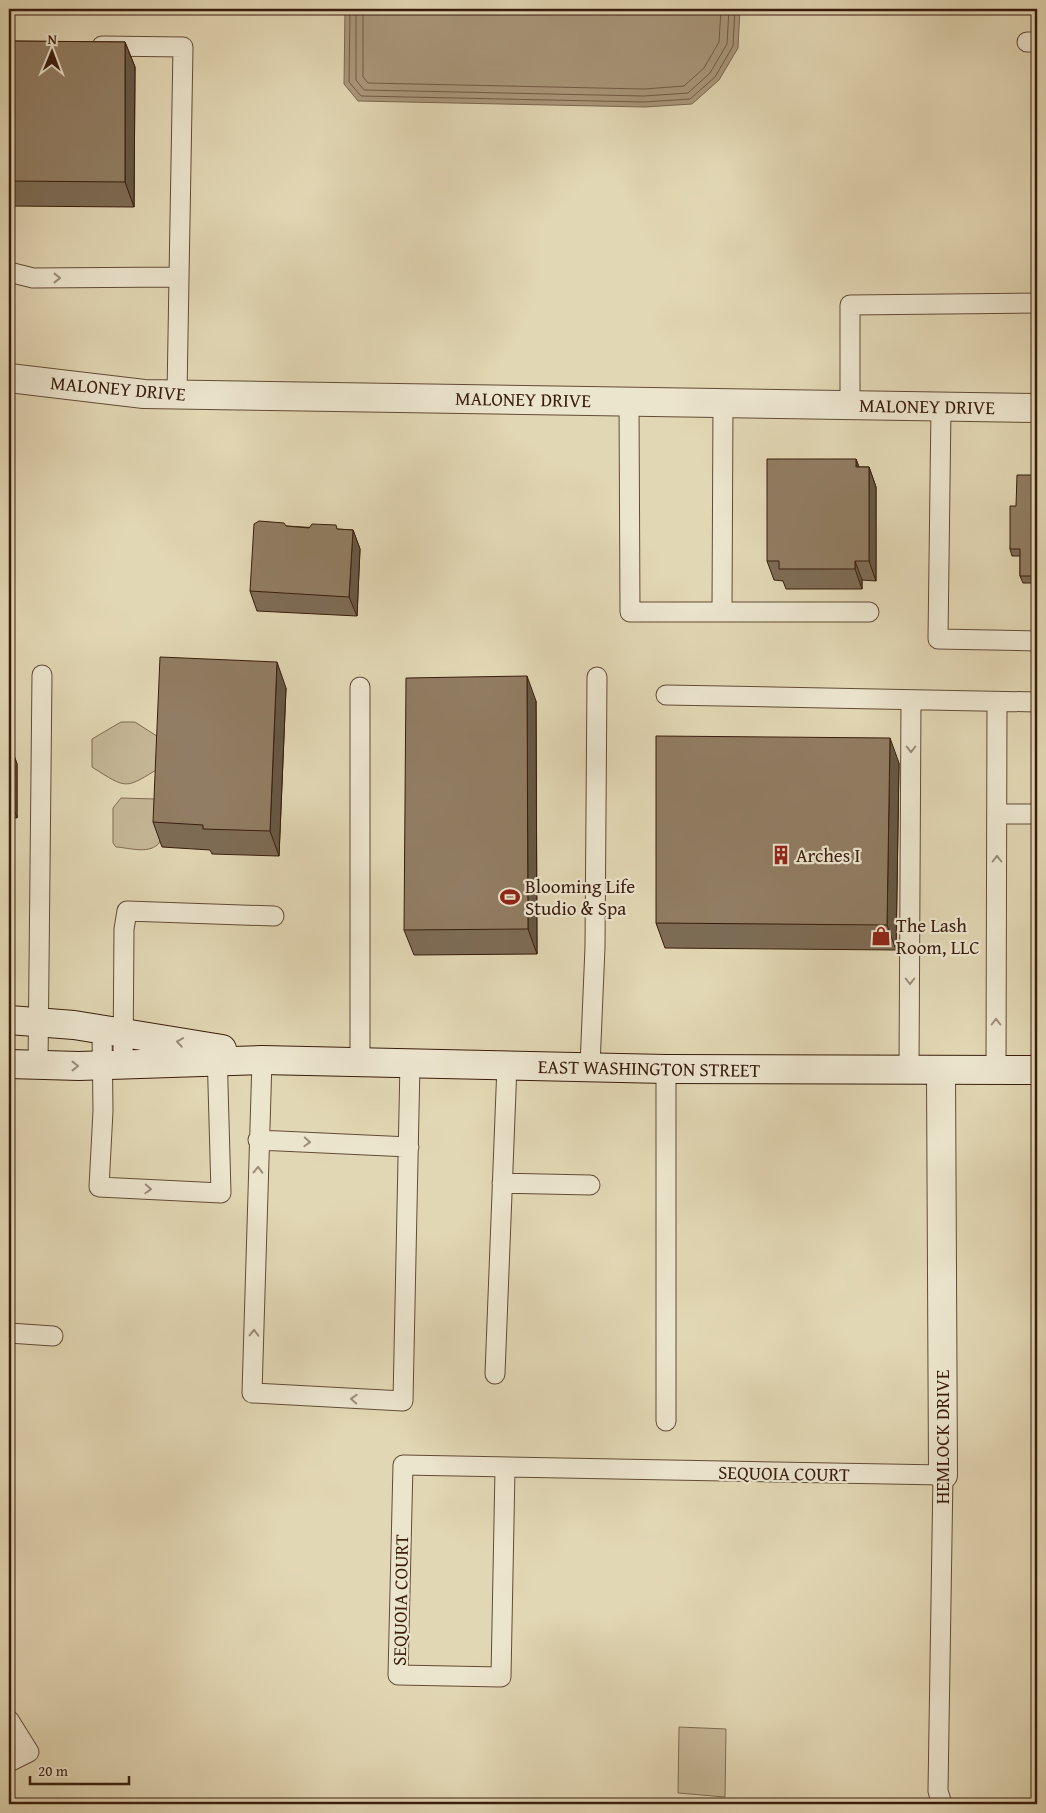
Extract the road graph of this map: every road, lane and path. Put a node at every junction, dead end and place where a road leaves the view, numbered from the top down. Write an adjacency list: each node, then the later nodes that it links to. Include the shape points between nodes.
1 (86, 46): 3 (lane, via 183,47)
2 (9, 272): 3 (lane, one-way to 3, via 33,278)
3 (178, 277): 6 (lane)
4 (1037, 303): 9 (lane, via 850,305)
5 (9, 378): 6 (street, MALONEY DRIVE, via 144,394)
6 (177, 394): 7 (street, MALONEY DRIVE)
7 (629, 401): 8 (street, MALONEY DRIVE); 12 (lane, via 630,612)
8 (723, 403): 9 (street, MALONEY DRIVE); 12 (lane)
9 (850, 405): 10 (street, MALONEY DRIVE)
10 (941, 407): 11 (street, MALONEY DRIVE); 14 (lane, via 938,640)
11 (1037, 408)
12 (722, 611): 13 (lane)
13 (868, 612)
14 (1037, 641)
15 (42, 675): 26 (lane)
16 (597, 677): 36 (lane, via 595,947)
17 (360, 687): 30 (lane)
18 (666, 695): 19 (lane)
19 (911, 700): 20 (lane); 38 (lane, one-way to 38)
20 (997, 702): 21 (lane); 22 (lane)
21 (1037, 702)
22 (997, 814): 23 (lane); 40 (lane, one-way to 22)
23 (1037, 814)
24 (274, 916): 27 (lane, via 127,911)
25 (9, 1020): 26 (street, EAST WASHINGTON STREET)
26 (37, 1022): 27 (street, EAST WASHINGTON STREET); 33 (lane)
27 (113, 1031): 28 (street, EAST WASHINGTON STREET, one-way to 27); 34 (lane)
28 (216, 1054): 29 (street, EAST WASHINGTON STREET); 34 (street, EAST WASHINGTON STREET); 34 (lane, one-way to 28, via 103,1111 99,1187 221,1193)
29 (262, 1060): 30 (street, EAST WASHINGTON STREET); 42 (lane)
30 (360, 1061): 31 (street, EAST WASHINGTON STREET)
31 (410, 1063): 35 (street, EAST WASHINGTON STREET); 43 (lane)
32 (9, 1064): 33 (street, EAST WASHINGTON STREET)
33 (38, 1065): 34 (street, EAST WASHINGTON STREET, one-way to 34)
34 (113, 1065)
35 (507, 1065): 36 (street, EAST WASHINGTON STREET); 44 (lane)
36 (590, 1066): 37 (street, EAST WASHINGTON STREET)
37 (666, 1070): 38 (street, EAST WASHINGTON STREET); 49 (lane)
38 (909, 1070): 39 (street, EAST WASHINGTON STREET)
39 (941, 1070): 40 (street, EAST WASHINGTON STREET); 51 (street, HEMLOCK DRIVE)
40 (996, 1070): 41 (street, EAST WASHINGTON STREET)
41 (1037, 1070)
42 (258, 1140): 43 (lane, one-way to 43); 43 (lane, one-way to 42, via 403,1401 252,1393)
43 (408, 1147)
44 (502, 1183): 45 (lane); 48 (lane)
45 (590, 1185)
46 (9, 1332): 47 (lane)
47 (53, 1336)
48 (495, 1374)
49 (666, 1421)
50 (505, 1469): 50 (lane, SEQUOIA COURT, via 403,1465 398,1675 501,1677); 51 (lane, SEQUOIA COURT)
51 (943, 1475): 54 (lane, HEMLOCK DRIVE, via 938,1792)
52 (9, 1720): 53 (lane, via 29,1752)
53 (9, 1762)
54 (942, 1804)

